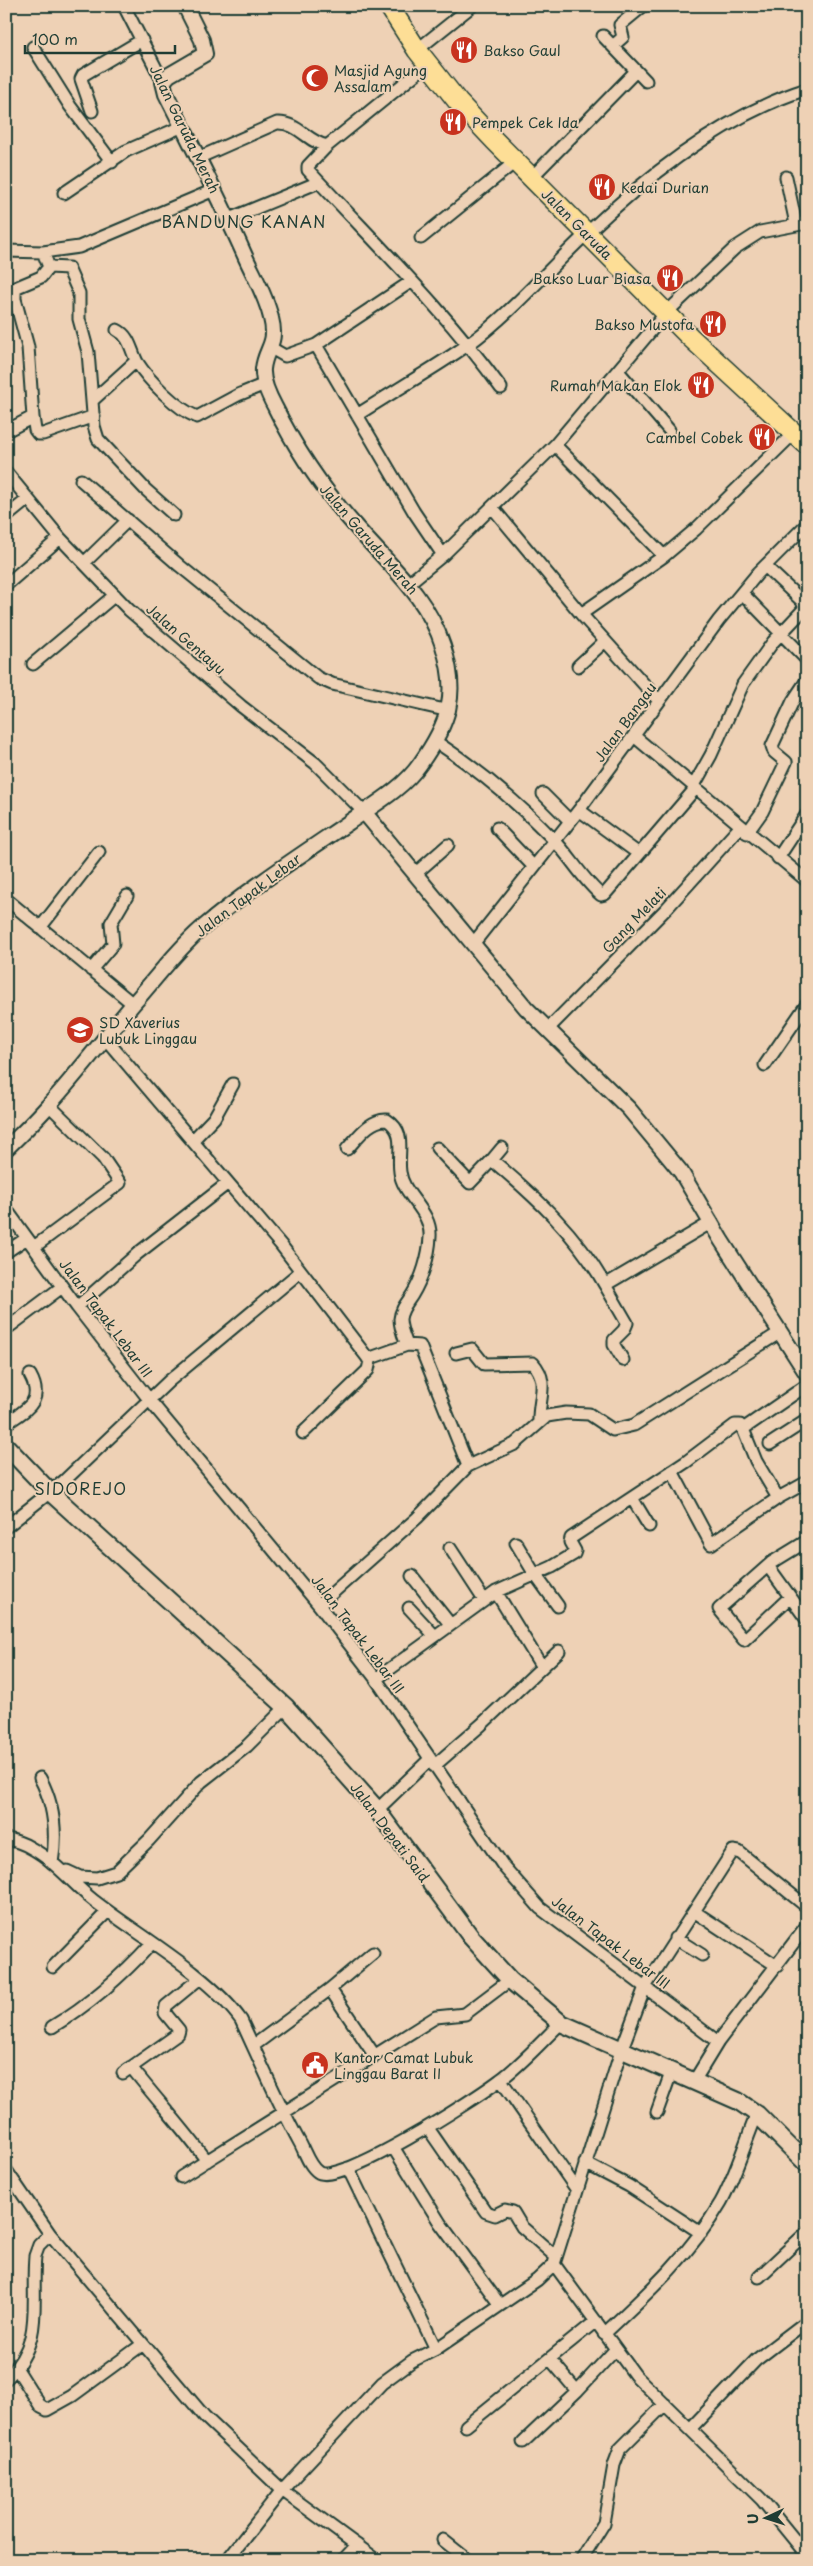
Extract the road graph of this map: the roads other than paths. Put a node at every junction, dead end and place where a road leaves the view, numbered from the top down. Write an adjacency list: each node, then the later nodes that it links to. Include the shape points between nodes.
1 (124, 6): 7 (street, Jalan Garuda Merah)
2 (185, 6): 13 (street, via 202,40 205,54 168,75)
3 (389, 6): 10 (highway, Jalan Garuda)
4 (472, 6): 10 (street)
5 (643, 6): 8 (street, via 620,25 623,36)
6 (603, 36): 8 (street)
7 (142, 40): 13 (street, Jalan Garuda Merah); 15 (street, via 82,75)
8 (614, 45): 11 (street)
9 (33, 48): 19 (street, via 70,106)
10 (422, 57): 17 (street); 20 (highway, Jalan Garuda, via 458,102)
11 (636, 71): 12 (street); 21 (street)
12 (646, 81)
13 (164, 82): 16 (street, Jalan Garuda Merah, via 166,94)
14 (807, 89): 28 (street, via 766,102 728,124 648,181)
15 (92, 110)
16 (183, 126): 18 (street, Jalan Garuda Merah); 19 (street, via 130,149)
17 (327, 146): 18 (street, via 312,141 290,124 277,123); 23 (street, via 308,166)
18 (198, 158): 24 (street, Jalan Garuda Merah)
19 (112, 162): 25 (street)
20 (515, 162): 21 (highway, Jalan Garuda); 29 (street)
21 (531, 178): 28 (highway, Jalan Garuda)
22 (786, 178): 27 (street)
23 (319, 182): 26 (street); 33 (street)
24 (214, 190): 26 (street, Jalan Garuda Merah); 31 (street, via 94,242)
25 (64, 193)
26 (229, 219): 38 (street, Jalan Garuda Merah, via 267,304 273,328)
27 (801, 224): 34 (street, via 770,229 747,239)
28 (586, 234): 34 (highway, Jalan Garuda); 36 (street, via 534,286)
29 (421, 238)
30 (6, 251): 31 (street)
31 (43, 252): 32 (street)
32 (49, 267): 43 (street, via 68,268 78,293 79,319 87,347); 46 (street, via 41,277 19,285 14,292 28,347)
33 (412, 281): 36 (street); 37 (street)
34 (666, 313): 40 (street); 49 (highway, Jalan Garuda)
35 (117, 330): 39 (street, via 127,340)
36 (469, 343): 42 (street); 44 (street)
37 (316, 345): 38 (street, via 285,356); 44 (street)
38 (271, 348): 41 (street, Jalan Garuda Merah, via 263,365)
39 (136, 361): 41 (street, via 166,395 197,417); 43 (street)
40 (618, 370): 47 (street); 50 (street)
41 (265, 384): 64 (street, Jalan Garuda Merah, via 303,460 358,530)
42 (501, 388)
43 (93, 400): 45 (street)
44 (357, 415): 60 (street)
45 (94, 416): 46 (street, via 43,434 35,430); 55 (street, via 95,433 102,445)
46 (33, 417): 48 (street)
47 (669, 430)
48 (6, 431)
49 (801, 439): 61 (street)
50 (555, 444): 54 (street); 61 (street)
51 (6, 472): 53 (street, Jalan Gentayu)
52 (81, 480): 57 (street)
53 (28, 500): 56 (street); 59 (street, Jalan Gentayu)
54 (492, 507): 60 (street); 68 (street)
55 (174, 515)
56 (6, 517)
57 (128, 520): 62 (street); 76 (street, via 318,678)
58 (807, 524): 63 (street, Jalan Bangau)
59 (60, 538): 62 (street, Jalan Gentayu); 65 (street)
60 (443, 555): 64 (street)
61 (664, 556): 68 (street)
62 (84, 563): 67 (street, Jalan Gentayu)
63 (765, 566): 66 (street, Jalan Bangau); 69 (street, via 805,604)
64 (410, 583): 76 (street, Jalan Garuda Merah, via 442,642 451,690)
65 (6, 585)
66 (742, 593): 69 (street); 75 (street, Jalan Bangau)
67 (115, 595): 72 (street); 82 (street, Jalan Gentayu, via 173,650 314,763)
68 (581, 614): 70 (street)
69 (781, 634): 71 (street); 79 (street, via 743,684)
70 (605, 641): 73 (street); 75 (street)
71 (807, 660)
72 (33, 664)
73 (578, 666)
74 (807, 680): 86 (street, Gang Melati, via 793,701 772,746 786,762 762,812)
75 (659, 701): 77 (street, Jalan Bangau)
76 (449, 711): 78 (street, Jalan Garuda Merah)
77 (634, 736): 79 (street); 81 (street, Jalan Bangau)
78 (435, 741): 82 (street, Jalan Garuda Merah, via 418,767); 87 (street, via 478,770)
79 (694, 788): 86 (street); 90 (street)
80 (543, 794): 84 (street)
81 (579, 810): 84 (street, Jalan Bangau); 90 (street)
82 (364, 812): 93 (street); 100 (street, Jalan Tapak Lebar, via 247,893 204,927)
83 (807, 814): 91 (street)
84 (570, 821): 87 (street, Jalan Bangau)
85 (497, 828): 92 (street)
86 (744, 830): 91 (street); 102 (street, Gang Melati)
87 (555, 841): 90 (street, via 601,895); 92 (street, Jalan Bangau)
88 (448, 845): 93 (street)
89 (100, 852): 97 (street)
90 (639, 854)
91 (778, 858): 94 (street)
92 (534, 867): 98 (street, Jalan Bangau)
93 (415, 874): 98 (street)
94 (807, 881)
95 (127, 896): 99 (street, via 111,923 113,944)
96 (6, 899): 97 (street)
97 (40, 928): 99 (street)
98 (473, 944): 102 (street)
99 (91, 970): 100 (street)
100 (133, 1004): 103 (street, Jalan Tapak Lebar)
101 (807, 1004): 104 (street)
102 (547, 1030): 115 (street, via 658,1143 681,1172)
103 (104, 1037): 106 (street, Jalan Tapak Lebar); 107 (street)
104 (765, 1065)
105 (233, 1084): 107 (street, via 214,1118)
106 (50, 1105): 110 (street, Jalan Tapak Lebar); 116 (street, via 103,1158 120,1183)
107 (193, 1140): 113 (street)
108 (437, 1148): 112 (street, via 470,1183)
109 (502, 1148): 112 (street)
110 (6, 1149)
111 (347, 1149): 124 (street, via 378,1120 394,1124 400,1135 403,1182 429,1226 430,1237 420,1278 400,1318)
112 (492, 1160): 119 (street, via 560,1222)
113 (228, 1184): 118 (street); 121 (street, via 137,1254)
114 (6, 1209): 116 (street, Jalan Tapak Lebar III)
115 (712, 1222): 119 (street); 123 (street)
116 (31, 1243): 117 (street); 120 (street, Jalan Tapak Lebar III)
117 (6, 1252)
118 (300, 1272): 126 (street); 131 (street)
119 (605, 1286): 127 (street, via 627,1323 614,1340)
120 (62, 1287): 121 (street, Jalan Tapak Lebar III); 122 (street)
121 (77, 1308): 131 (street, Jalan Tapak Lebar III)
122 (6, 1329)
123 (779, 1333): 128 (street); 133 (street, via 634,1425 613,1430 594,1416 576,1412 553,1415)
124 (407, 1345): 126 (street); 139 (street, via 420,1346 424,1352)
125 (456, 1353): 133 (street, via 472,1349 484,1364 533,1363 544,1383)
126 (368, 1359): 136 (street, via 368,1370)
127 (622, 1360)
128 (807, 1374)
129 (30, 1375): 134 (street, via 36,1386 34,1400 31,1406)
130 (807, 1385): 135 (street)
131 (150, 1400): 142 (street); 156 (street, Jalan Tapak Lebar III)
132 (807, 1420): 137 (street)
133 (539, 1422): 139 (street, via 514,1444)
134 (6, 1424)
135 (743, 1429): 140 (street, via 738,1424 732,1426); 144 (street, via 756,1461)
136 (304, 1433)
137 (770, 1444)
138 (6, 1446): 142 (main road, Jalan Depati Said)
139 (468, 1466): 156 (street, via 417,1518)
140 (672, 1471): 143 (street); 144 (street, via 711,1544)
141 (807, 1482): 144 (street)
142 (50, 1492): 146 (street); 165 (main road, Jalan Depati Said)
143 (632, 1498): 145 (street); 151 (street, via 571,1538 574,1554)
144 (778, 1498)
145 (648, 1526)
146 (6, 1527)
147 (807, 1541): 150 (street)
148 (516, 1543): 151 (street)
149 (450, 1548): 155 (street)
150 (768, 1566): 154 (street); 154 (street, via 720,1605 721,1613 744,1640)
151 (534, 1573): 153 (street); 157 (street)
152 (412, 1576): 160 (street)
153 (496, 1592): 155 (street); 163 (street)
154 (790, 1597): 159 (street)
155 (484, 1600): 160 (street)
156 (319, 1605): 164 (street, Jalan Tapak Lebar III)
157 (558, 1606)
158 (409, 1608): 161 (street)
159 (807, 1620)
160 (450, 1624): 161 (street)
161 (434, 1635): 164 (street)
162 (559, 1651): 163 (street)
163 (542, 1667): 166 (street, via 481,1725)
164 (376, 1679): 166 (street, Jalan Tapak Lebar III)
165 (286, 1707): 168 (main road, Jalan Depati Said); 170 (street, via 247,1746 201,1782 116,1872 97,1878 80,1877)
166 (432, 1762): 168 (street); 183 (street, Jalan Tapak Lebar III, via 504,1867 540,1908)
167 (40, 1778): 170 (street, via 52,1814)
168 (377, 1810): 182 (main road, Jalan Depati Said, via 471,1937)
169 (7, 1836): 170 (street)
170 (55, 1865): 172 (street)
171 (807, 1907): 173 (street, via 733,1851)
172 (108, 1911): 176 (street); 180 (street)
173 (695, 1912): 175 (street); 179 (street)
174 (805, 1931): 179 (street)
175 (675, 1938): 178 (street); 183 (street)
176 (152, 1943): 181 (street); 186 (street, via 126,1972 82,2009)
177 (373, 1953): 184 (street)
178 (702, 1955)
179 (777, 1966): 187 (street)
180 (53, 1967)
181 (199, 1979): 188 (street, via 232,2008); 200 (street, via 166,2006 166,2013 179,2030 178,2034 127,2070 181,2126)
182 (510, 1980): 185 (main road, Jalan Depati Said); 190 (street, via 465,2014 436,2017)
183 (645, 1987): 187 (street, Jalan Tapak Lebar III); 189 (street)
184 (330, 1989): 188 (street); 190 (street)
185 (561, 2023): 189 (main road, Jalan Depati Said); 192 (street)
186 (52, 2027)
187 (718, 2042): 193 (street)
188 (253, 2046): 194 (street)
189 (621, 2051): 191 (main road, Jalan Depati Said); 201 (street)
190 (375, 2056): 194 (street)
191 (672, 2073): 193 (main road, Jalan Depati Said); 195 (street)
192 (501, 2080): 197 (street); 205 (street)
193 (693, 2083): 196 (main road, Jalan Depati Said, via 724,2094)
194 (283, 2112): 200 (street); 202 (street, via 318,2172 328,2175)
195 (657, 2112)
196 (757, 2114): 199 (main road, Jalan Depati Said); 207 (street, via 722,2201)
197 (428, 2128): 198 (street); 209 (street, via 486,2212 495,2215 505,2210 513,2212 522,2227)
198 (393, 2147): 202 (street); 211 (street, via 440,2223)
199 (804, 2156)
200 (207, 2161): 204 (street)
201 (585, 2163): 205 (street); 207 (street, via 630,2186)
202 (348, 2168): 216 (street)
203 (6, 2170): 208 (street)
204 (181, 2177)
205 (577, 2190): 209 (street)
206 (807, 2232): 210 (street)
207 (701, 2233): 214 (street, via 668,2273)
208 (50, 2234): 215 (street); 219 (street, via 34,2256 33,2333)
209 (555, 2261): 211 (street, via 537,2280); 212 (street)
210 (758, 2277)
211 (500, 2305): 216 (street)
212 (596, 2321): 214 (street); 218 (street)
213 (807, 2321): 224 (street, via 756,2360)
214 (604, 2334): 217 (street)
215 (143, 2344): 219 (street, via 72,2396 47,2410 41,2407); 226 (street, via 205,2417)
216 (436, 2349): 226 (street, via 412,2361 382,2383)
217 (616, 2349): 221 (street); 222 (street, via 635,2375)
218 (550, 2359): 221 (street); 223 (street)
219 (17, 2369): 220 (street)
220 (6, 2379)
221 (577, 2391): 225 (street)
222 (665, 2404): 224 (street); 234 (street, via 626,2441 614,2465 604,2523)
223 (466, 2426)
224 (691, 2428): 229 (street, via 762,2500)
225 (523, 2442)
226 (282, 2490): 228 (street); 230 (street)
227 (443, 2540): 233 (street)
228 (357, 2545): 231 (street); 232 (street)
229 (801, 2548)
230 (227, 2560)
231 (343, 2560)
232 (377, 2560)
233 (468, 2560)
234 (581, 2560)

